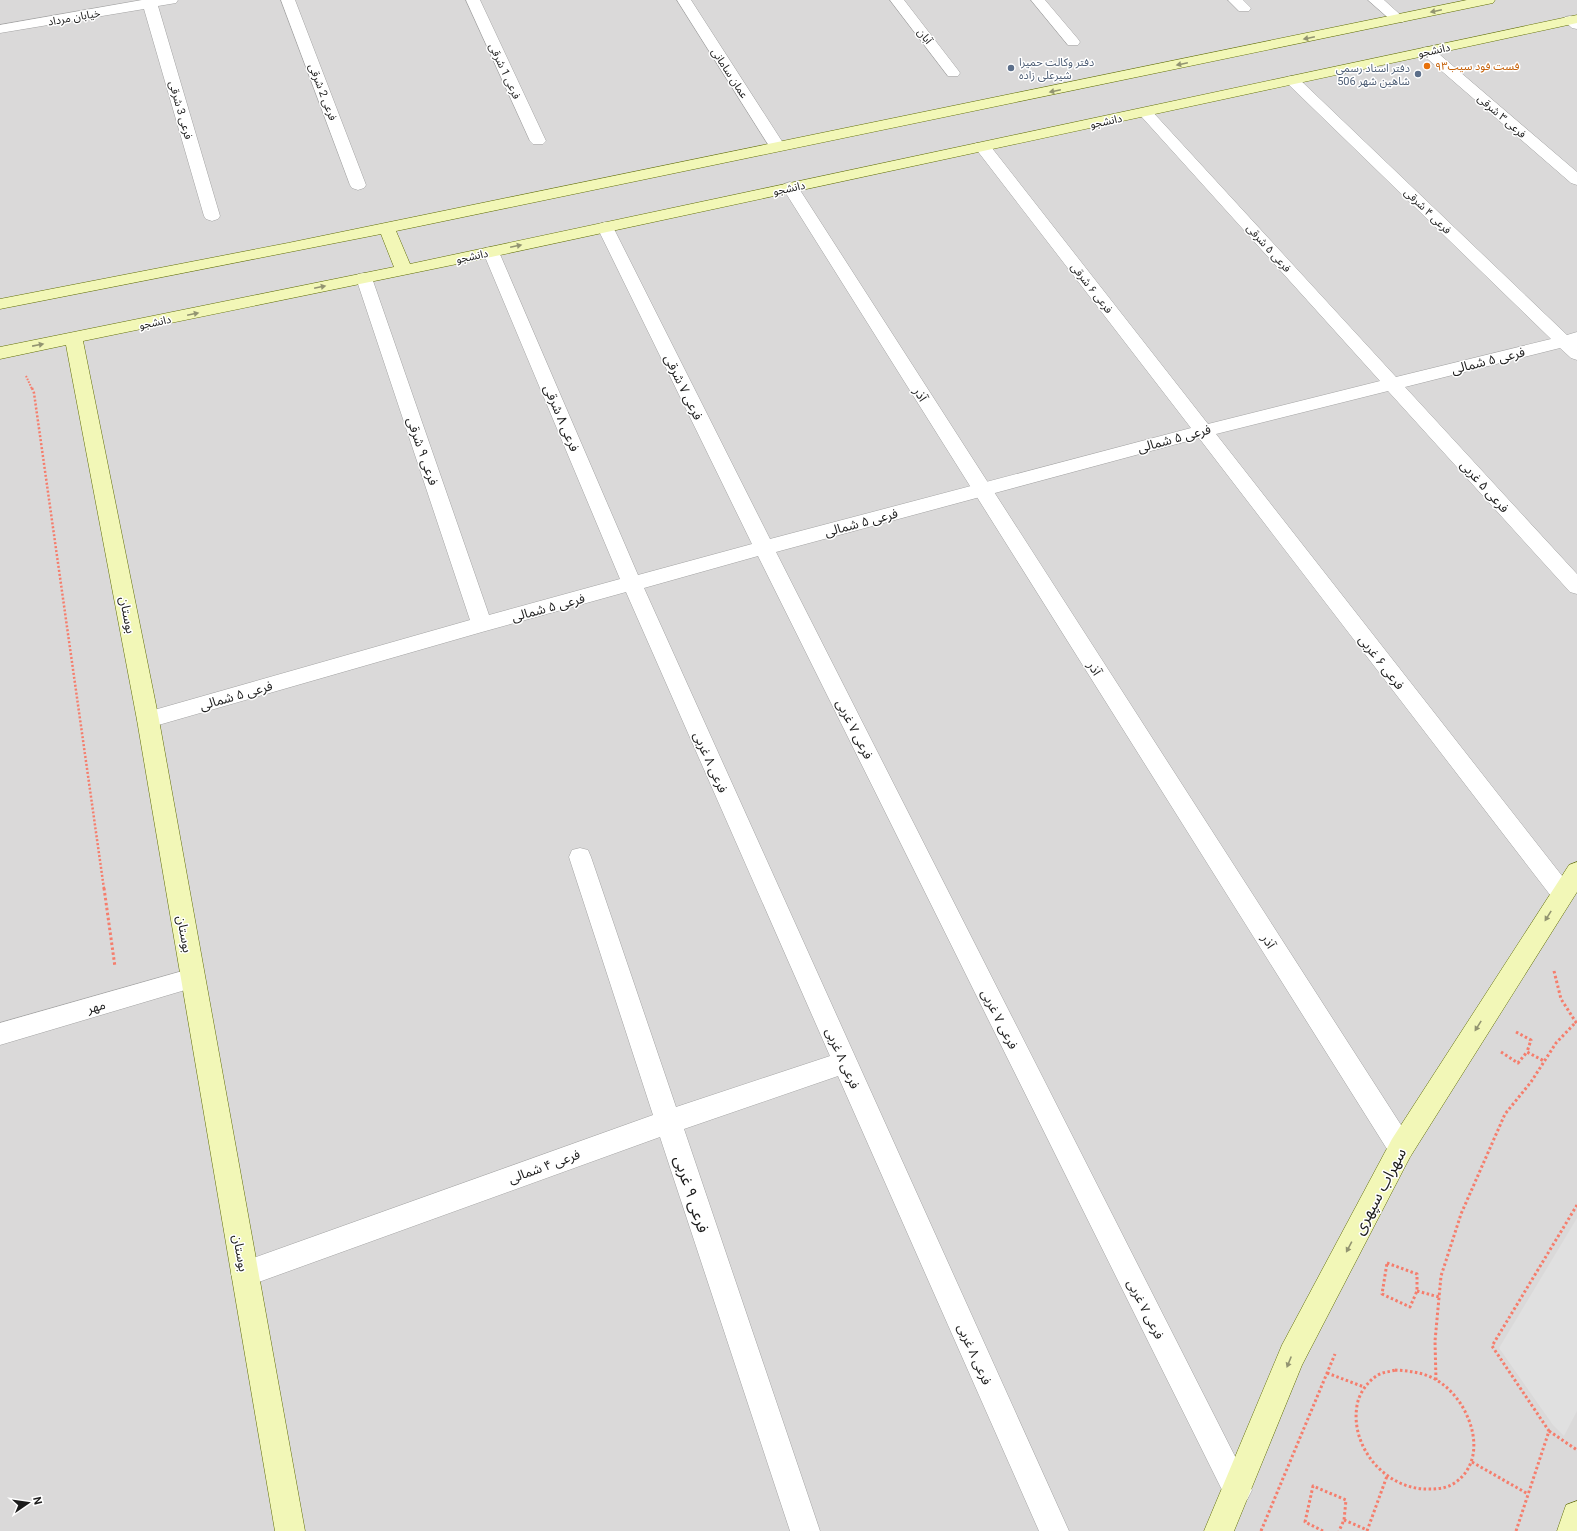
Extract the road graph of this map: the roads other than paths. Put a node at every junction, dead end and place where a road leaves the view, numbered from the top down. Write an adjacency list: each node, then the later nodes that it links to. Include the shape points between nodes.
1 (171, 0): 9 (street, خیابان مرداد)
2 (288, 0): 22 (street, فرعی 2 شرقی)
3 (473, 0): 18 (street, فرعی 1 شرقی)
4 (684, 0): 19 (street, عمان سامانی)
5 (897, 0): 15 (street, آبان)
6 (1038, 0): 13 (street)
7 (1376, 0): 10 (street)
8 (1488, 0): 10 (main road, one-way to 10)
9 (150, 2): 12 (street, خیابان مرداد); 24 (street, فرعی 3 شرقی)
10 (1398, 19): 19 (main road, one-way to 19)
11 (1575, 21): 14 (main road, دانشجو)
12 (0, 29)
13 (1073, 42)
14 (1427, 51): 16 (main road, دانشجو); 21 (street, فرعی ۳ شرقی)
15 (953, 73)
16 (1292, 80): 17 (main road, دانشجو); 32 (street, فرعی ۴ شرقی)
17 (1145, 112): 20 (main road, دانشجو); 35 (street, فرعی ۵ شرقی)
18 (538, 141)
19 (777, 146): 26 (main road)
20 (982, 146): 23 (main road, دانشجو); 36 (street, فرعی ۶ شرقی)
21 (1577, 180)
22 (358, 185)
23 (790, 188): 25 (main road, دانشجو); 37 (street, آذر)
24 (212, 216)
25 (605, 226): 27 (main road, دانشجو, one-way to 25); 38 (street, فرعی ۷ شرقی)
26 (387, 228): 28 (main road); 30 (main road)
27 (491, 252): 28 (main road, دانشجو); 39 (street, فرعی ۸ شرقی)
28 (404, 270): 29 (main road, دانشجو)
29 (364, 278): 31 (main road, دانشجو, one-way to 29); 41 (street, فرعی ۹ شرقی)
30 (0, 304)
31 (74, 339): 33 (main road, دانشجو, one-way to 31); 42 (main road, بوستان)
32 (1570, 340): 34 (street, فرعی ۴ شرقی); 35 (street, فرعی ۵ شمالی)
33 (0, 353)
34 (1577, 354)
35 (1392, 384): 36 (street, فرعی ۵ شمالی); 40 (street, فرعی ۵ غربی)
36 (1203, 431): 37 (street, فرعی ۵ شمالی); 45 (street, فرعی ۶ غربی)
37 (982, 489): 38 (street, فرعی ۵ شمالی); 50 (street, آذر)
38 (764, 548): 39 (street, فرعی ۵ شمالی); 52 (street, فرعی ۷ غربی)
39 (632, 584): 41 (street, فرعی ۵ شمالی); 48 (street, فرعی ۸ غربی)
40 (1577, 587)
41 (482, 624): 42 (street, فرعی ۵ شمالی)
42 (148, 720): 46 (main road, بوستان)
43 (580, 857): 49 (street, فرعی ۹ غربی)
44 (1577, 872): 45 (main road, سهراب سپهری)
45 (1562, 893): 50 (main road, سهراب سپهری, one-way to 50)
46 (193, 978): 47 (street, مهر); 51 (main road, بوستان)
47 (0, 1034)
48 (845, 1062): 49 (street, فرعی ۴ شمالی); 56 (street, فرعی ۸ غربی)
49 (668, 1122): 51 (street, فرعی ۴ شمالی); 55 (street, فرعی ۹ غربی)
50 (1401, 1148): 52 (main road, سهراب سپهری, one-way to 52, via 1292,1355)
51 (245, 1274): 54 (main road, بوستان)
52 (1237, 1490): 57 (main road, سهراب سپهری)
53 (1577, 1516): 58 (main road)
54 (290, 1531)
55 (804, 1531)
56 (1054, 1531)
57 (1219, 1531)
58 (1572, 1531)

